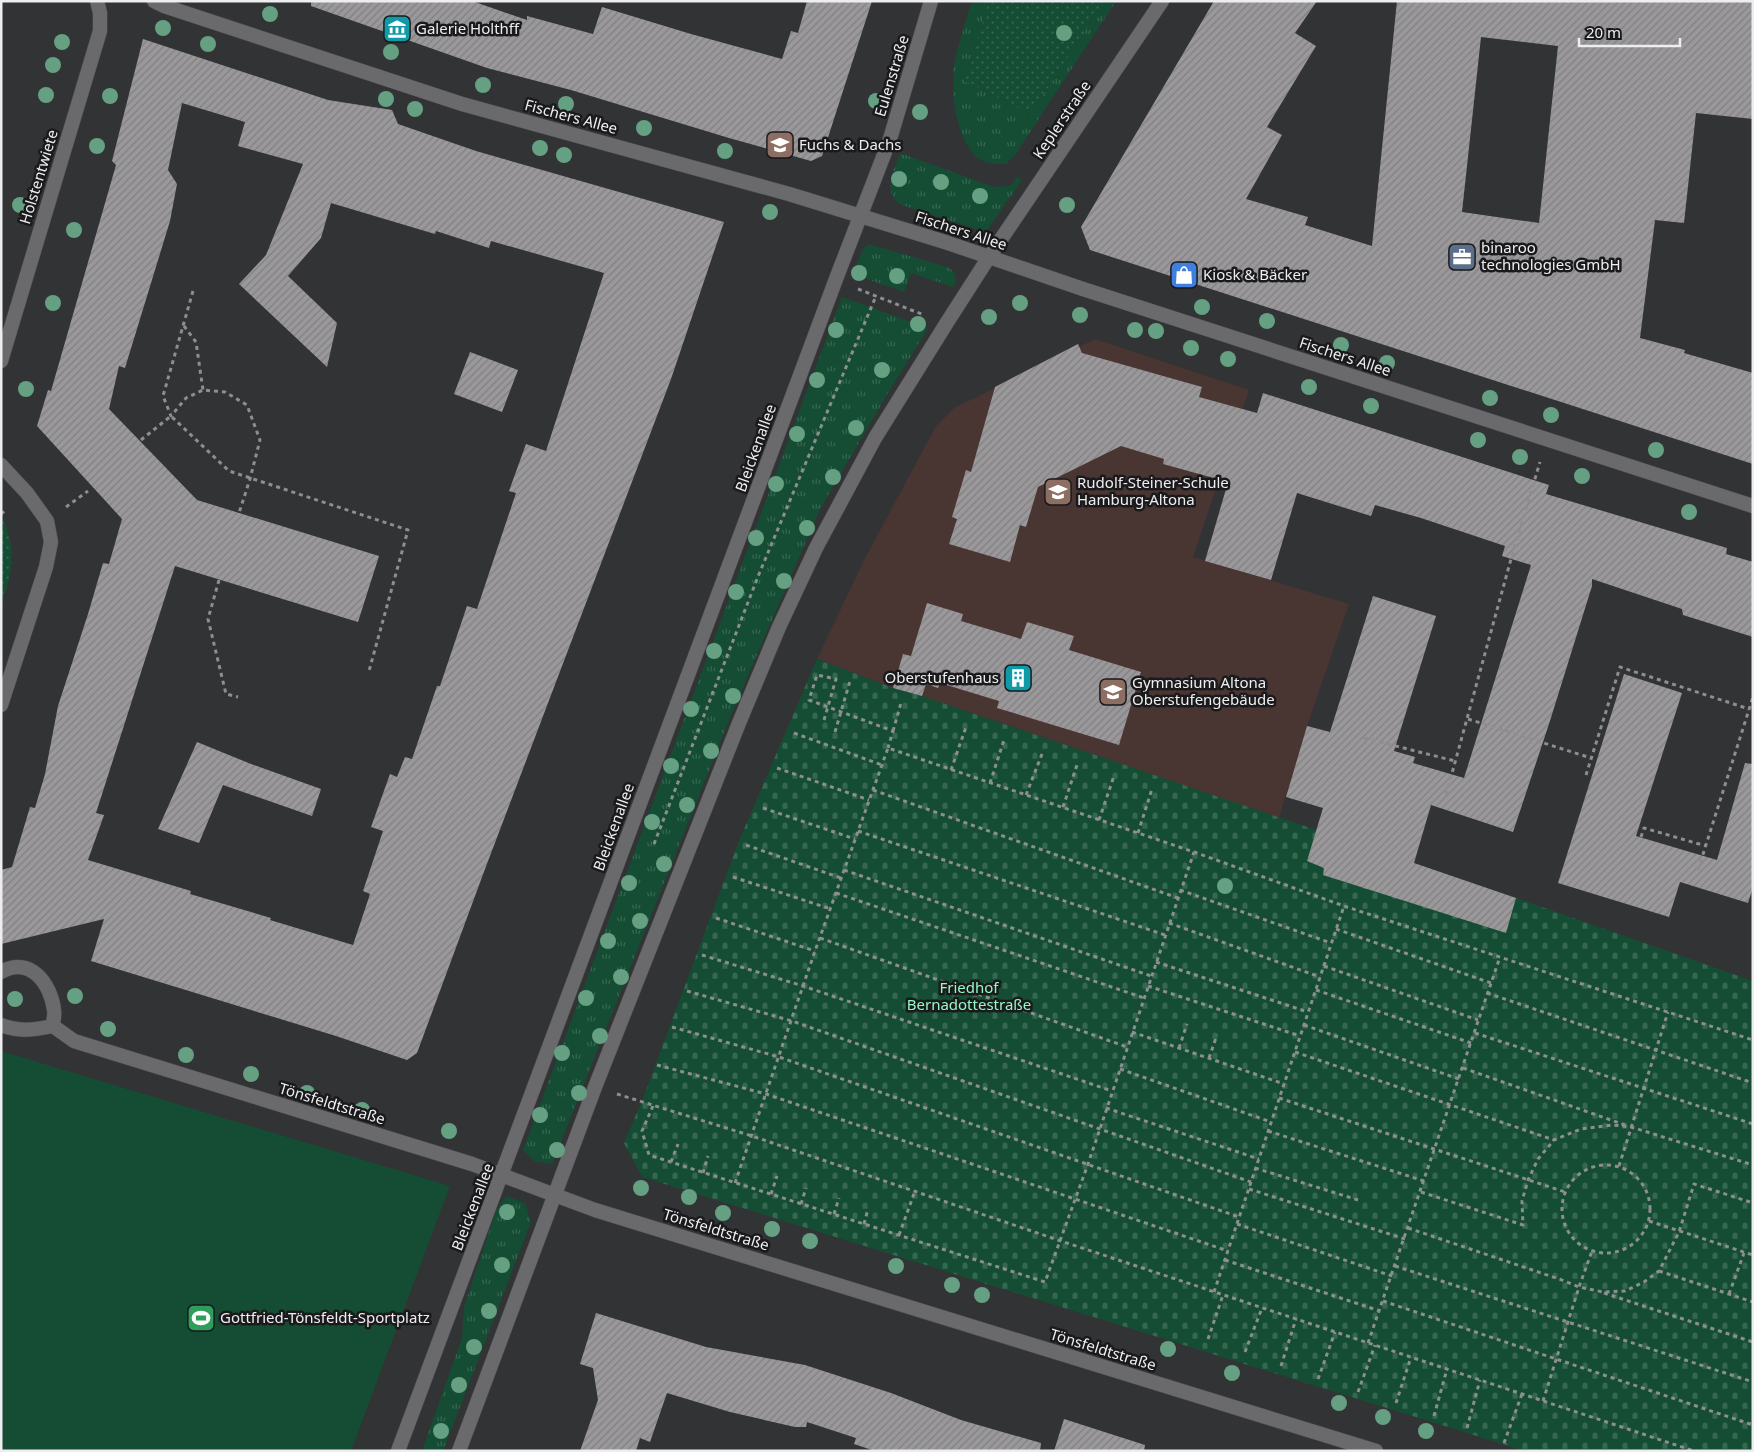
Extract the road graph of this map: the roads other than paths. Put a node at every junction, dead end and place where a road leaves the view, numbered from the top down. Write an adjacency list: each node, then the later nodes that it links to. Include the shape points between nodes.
1 (97, 1): 7 (street, Holstentwiete, via 100,31)
2 (154, 1): 5 (street, Fischers Allee, via 462,104)
3 (931, 1): 5 (street, Eulenstraße, via 893,131)
4 (1162, 1): 6 (street, Keplerstraße)
5 (860, 216): 6 (street, Fischers Allee); 14 (street, Bleickenallee)
6 (989, 257): 9 (street, Fischers Allee); 15 (street, via 875,438 816,548 779,627)
7 (1, 361)
8 (1, 465): 10 (street, via 27,492 47,521 51,542 46,567)
9 (1753, 506)
10 (1, 705)
11 (1, 972): 13 (street, via 21,967 37,973 52,1001)
12 (1, 1025): 13 (street, via 26,1030)
13 (53, 1026): 14 (street, Tönsfeldtstraße, via 74,1041)
14 (502, 1175): 15 (street, Tönsfeldtstraße); 16 (street, Bleickenallee)
15 (554, 1194): 17 (street); 18 (street, Tönsfeldtstraße, via 604,1213)
16 (398, 1451)
17 (459, 1451)
18 (1376, 1451)

